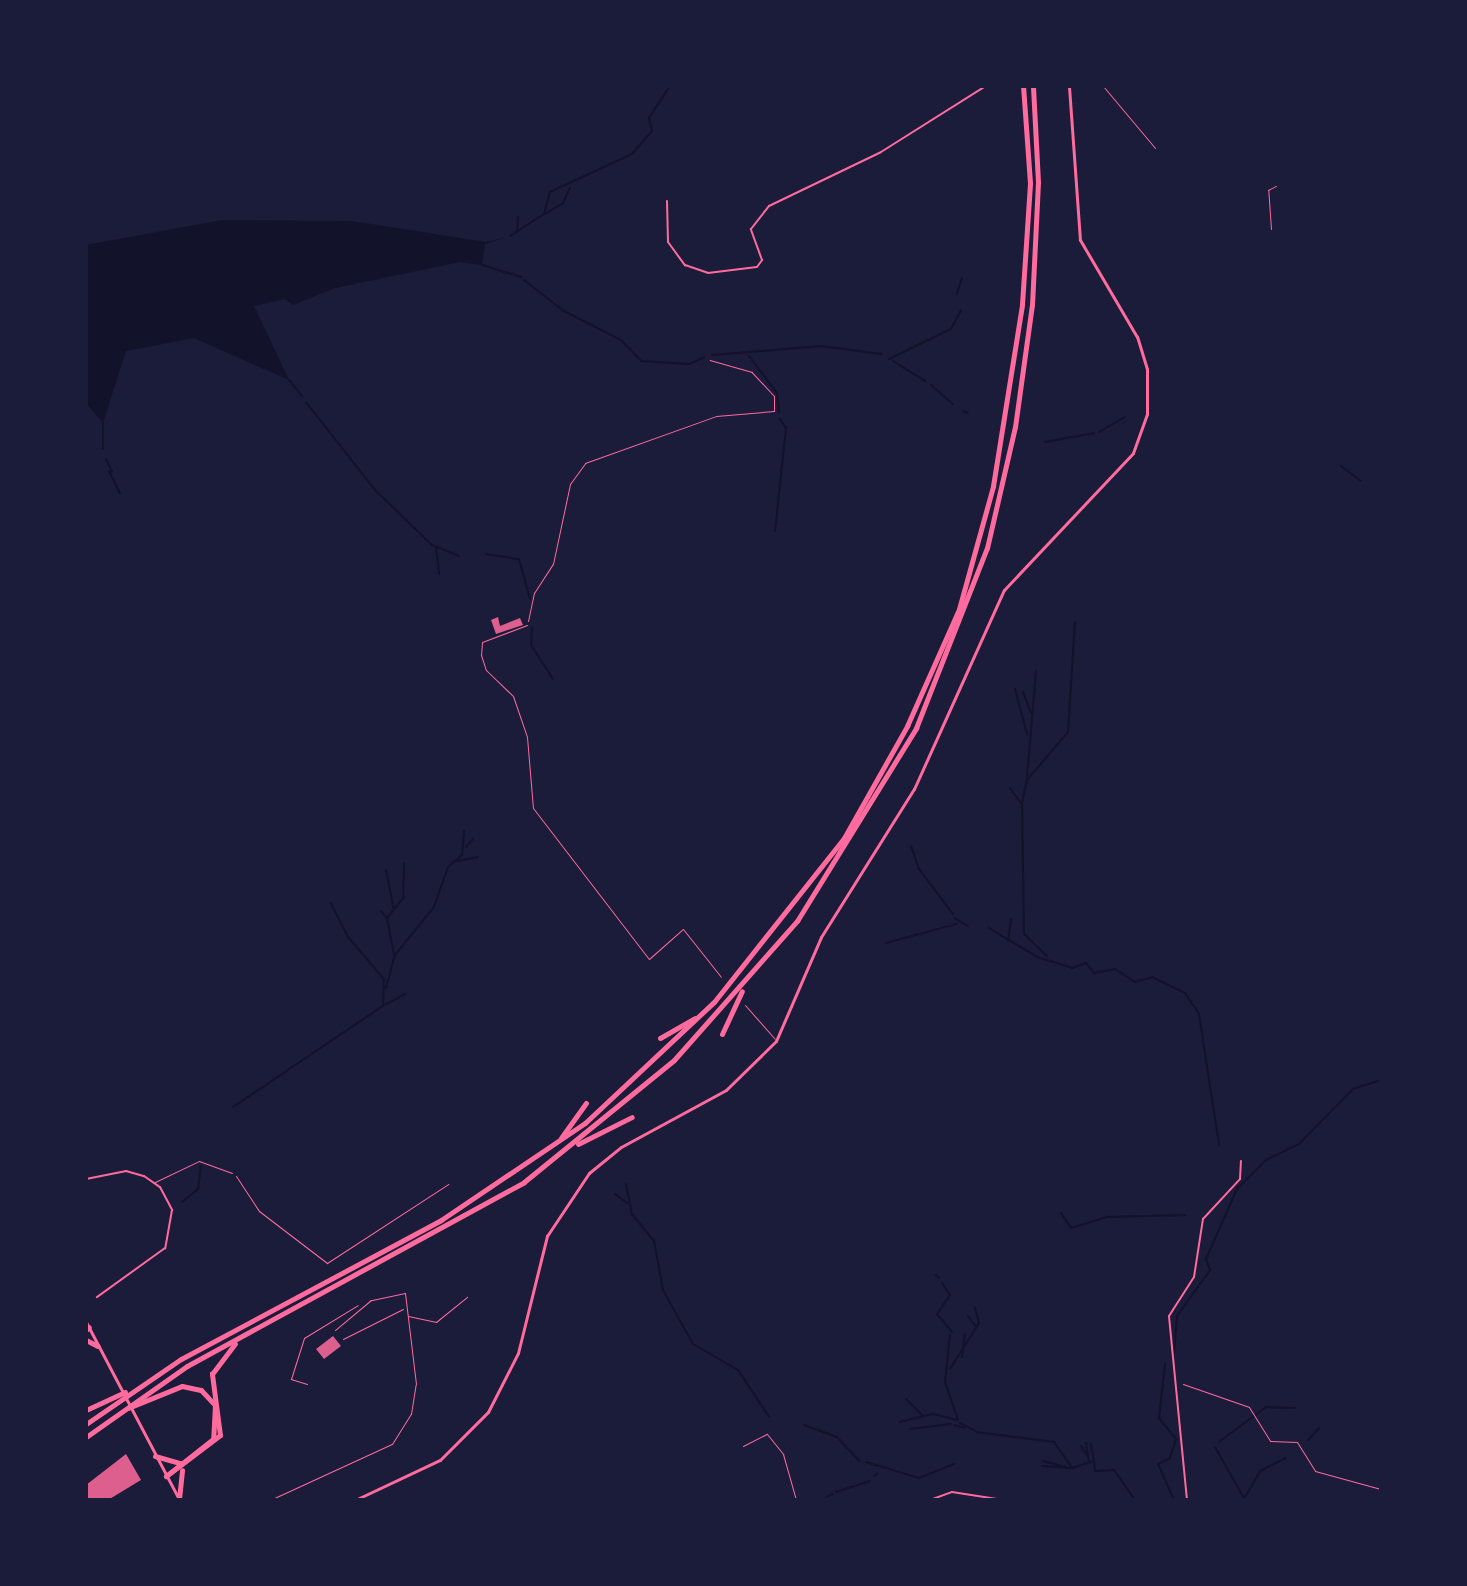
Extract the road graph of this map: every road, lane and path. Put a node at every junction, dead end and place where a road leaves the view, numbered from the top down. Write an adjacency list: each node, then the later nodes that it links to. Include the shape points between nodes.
1 (986, 86): 8 (street, via 881,152 769,206 751,229 762,260 757,267 708,273 685,265 668,242)
2 (1023, 86): 14 (highway, via 1030,183 1016,369 959,609 907,726 844,838)
3 (1033, 86): 13 (highway, via 1038,182 1032,305 1015,427 987,548 943,671 886,788)
4 (1069, 86): 18 (main road, via 1077,229 1092,270 1144,355 1145,425 1115,479 1026,559 1004,590 914,789 821,937)
5 (1103, 86): 6 (lane)
6 (1155, 148)
7 (1276, 186): 9 (path, via 1268,190)
8 (667, 201)
9 (1271, 229)
10 (710, 360): 11 (path, via 746,366 774,396 774,411 716,416 585,463 570,484 553,564 534,593)
11 (527, 625): 12 (lane, via 482,642 481,655 486,670 513,696 527,737 533,808 649,959 683,929)
12 (721, 977)
13 (749, 980): 16 (highway); 21 (highway, via 674,1060)
14 (714, 1002): 17 (highway); 22 (highway, via 619,1095)
15 (745, 1005): 18 (lane)
16 (722, 1034)
17 (660, 1038)
18 (776, 1041): 53 (main road, via 726,1090 621,1147 581,1182 547,1236 514,1365 488,1412 440,1460)
19 (586, 1103): 22 (highway)
20 (632, 1117): 21 (highway)
21 (573, 1145): 35 (highway, via 456,1224)
22 (550, 1149): 41 (highway, via 349,1273)
23 (1241, 1161): 39 (street, via 1245,1173 1203,1219 1194,1277 1170,1312)
24 (232, 1173): 26 (lane, via 199,1161); 27 (path, via 259,1211 327,1263)
25 (86, 1179): 26 (street, via 126,1171)
26 (155, 1182): 28 (street, via 172,1210 165,1248)
27 (448, 1184)
28 (97, 1297)
29 (467, 1297): 32 (lane, via 436,1322)
30 (371, 1300): 31 (lane, via 405,1293); 34 (lane); 40 (path, via 304,1338 291,1379)
31 (405, 1308): 32 (lane); 36 (path)
32 (405, 1315): 52 (lane, via 416,1393 400,1437)
33 (87, 1326): 38 (main road)
34 (335, 1330)
35 (252, 1332): 42 (highway); 48 (highway, via 215,1362 220,1435)
36 (343, 1339)
37 (86, 1340): 38 (highway)
38 (98, 1346): 47 (main road)
39 (1174, 1382): 50 (path, via 1244,1404 1275,1443 1297,1442 1315,1471); 57 (street)
40 (307, 1384)
41 (119, 1397): 43 (highway); 44 (highway)
42 (134, 1402): 45 (highway); 48 (highway, via 182,1386 211,1399 216,1433)
43 (86, 1410)
44 (86, 1424)
45 (86, 1437)
46 (743, 1446): 54 (lane, via 767,1434 783,1454)
47 (155, 1456): 48 (highway); 49 (main road)
48 (182, 1466): 49 (highway); 51 (highway)
49 (166, 1476): 51 (main road)
50 (1381, 1489)
51 (179, 1500)
52 (270, 1500)
53 (355, 1500)
54 (796, 1500)
55 (930, 1500): 56 (street, via 952,1492)
56 (1003, 1500)
57 (1187, 1500)

